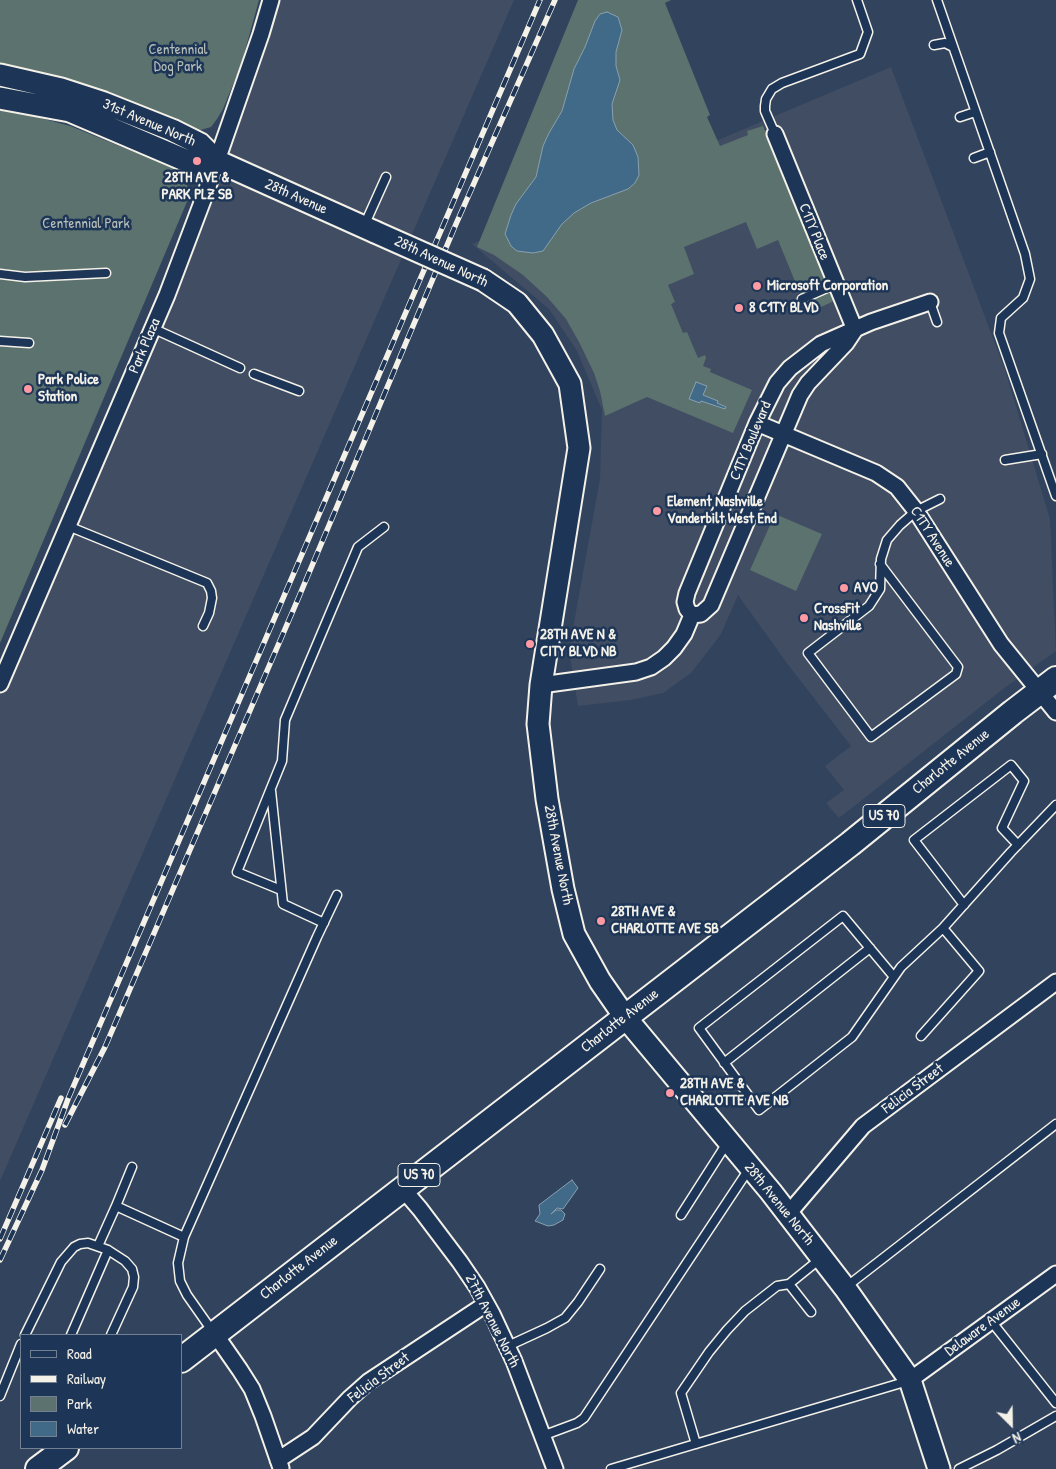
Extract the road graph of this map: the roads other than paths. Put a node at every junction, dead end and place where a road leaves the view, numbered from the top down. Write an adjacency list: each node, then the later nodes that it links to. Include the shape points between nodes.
1 (271, 0): 13 (street, Park Plaza)
2 (856, 0): 10 (lane, via 868,32 860,54 772,89 765,106)
3 (937, 0): 5 (lane)
4 (934, 45): 5 (lane, via 945,43)
5 (953, 48): 8 (lane)
6 (0, 74): 13 (main road, 31st Avenue North, via 104,103 172,130 200,144)
7 (0, 98): 13 (main road, 31st Avenue North, via 70,111 194,164)
8 (975, 112): 9 (lane); 11 (lane)
9 (960, 117)
10 (775, 134): 18 (street, C1TY Place)
11 (990, 152): 12 (lane); 31 (lane, via 1025,254 1030,279 1023,298 1001,318 999,333)
12 (974, 158)
13 (217, 162): 15 (main road, 28th Avenue); 22 (street, Park Plaza)
14 (386, 177): 15 (lane)
15 (369, 229): 43 (main road, 28th Avenue North, bridge, via 483,280 517,303 543,335 570,384 579,448)
16 (106, 273): 17 (lane, via 25,277)
17 (0, 274)
18 (836, 284): 19 (lane); 23 (street, C1TY Place)
19 (802, 299)
20 (930, 302): 21 (lane); 23 (street, C1TY Boulevard)
21 (938, 322)
22 (152, 328): 26 (lane); 36 (street, Park Plaza)
23 (855, 330): 29 (street, C1TY Boulevard, via 821,344 790,368 773,389); 30 (street, C1TY Boulevard, via 846,344 808,383)
24 (0, 341): 25 (lane)
25 (29, 343)
26 (240, 368)
27 (254, 374): 28 (lane)
28 (299, 391)
29 (758, 423): 30 (street, C1TY Avenue); 39 (street, C1TY Boulevard, via 687,593 685,602)
30 (783, 434): 35 (street, C1TY Avenue, via 884,477 897,487); 39 (street, C1TY Boulevard, via 711,605 701,614)
31 (1042, 454): 32 (lane); 33 (lane)
32 (1005, 460)
33 (1056, 496)
34 (940, 499): 35 (lane)
35 (916, 512): 38 (lane, via 887,540); 41 (street, C1TY Avenue, via 1001,644)
36 (68, 526): 40 (lane, via 207,583 212,598); 42 (street, Park Plaza)
37 (384, 527): 45 (lane, via 358,547 285,720 282,761)
38 (880, 564): 38 (lane, via 958,667 956,674 871,737 808,653 869,606 880,589)
39 (692, 615): 43 (street, via 674,648 651,667 636,672)
40 (203, 626)
41 (1051, 681): 44 (street); 56 (main road, Charlotte Avenue / US 70, via 850,844)
42 (0, 684)
43 (541, 685): 56 (main road, 28th Avenue North, via 538,724 547,798 574,934)
44 (1056, 712)
45 (270, 789): 48 (lane); 48 (lane, via 237,872)
46 (1056, 806): 47 (lane)
47 (1018, 845): 50 (lane); 50 (lane, via 1002,828 1024,781 1011,765 914,840)
48 (281, 890): 51 (lane, via 283,904)
49 (337, 895): 51 (lane)
50 (964, 905): 52 (lane)
51 (324, 922): 67 (lane)
52 (943, 928): 54 (lane, via 901,967); 57 (lane, via 979,971)
53 (870, 948): 54 (lane); 58 (lane); 58 (lane, via 843,916 698,1028)
54 (894, 978): 58 (lane, via 852,1037 759,1110)
55 (1056, 982): 65 (street, Felicia Street, via 864,1126)
56 (625, 1017): 60 (main road, 28th Avenue North); 63 (main road, Charlotte Avenue / US 70)
57 (921, 1036)
58 (724, 1063)
59 (1056, 1124): 74 (lane)
60 (728, 1142): 62 (main road, 28th Avenue North); 66 (lane)
61 (132, 1167): 64 (lane)
62 (750, 1168): 65 (main road, 28th Avenue North); 89 (lane, via 584,1418)
63 (402, 1188): 75 (street, 27th Avenue North, via 460,1262); 81 (main road, Charlotte Avenue / US 70)
64 (116, 1206): 67 (lane); 68 (lane)
65 (788, 1214): 70 (main road, 28th Avenue North)
66 (681, 1215)
67 (184, 1237): 81 (lane, via 178,1263 180,1281)
68 (98, 1246): 69 (lane); 78 (lane, via 80,1244 61,1262)
69 (108, 1250): 79 (lane); 80 (lane, via 125,1261 134,1277 133,1287)
70 (822, 1257): 73 (lane); 74 (main road, 28th Avenue North)
71 (600, 1269): 83 (lane, via 565,1318)
72 (1056, 1274): 77 (street, Delaware Avenue)
73 (789, 1284): 76 (lane); 90 (lane, via 777,1286 739,1317 709,1352 681,1394)
74 (845, 1288): 85 (main road, 28th Avenue North)
75 (486, 1304): 83 (street, 27th Avenue North); 92 (street, Felicia Street, via 368,1382 313,1437)
76 (811, 1312)
77 (992, 1321): 85 (street, Delaware Avenue); 87 (lane)
78 (25, 1334)
79 (71, 1334)
80 (111, 1334)
81 (215, 1334): 84 (main road, Charlotte Avenue / US 70); 92 (street, via 252,1390)
82 (20, 1346): 86 (lane)
83 (508, 1346): 89 (street, 27th Avenue North)
84 (182, 1359)
85 (910, 1380): 90 (lane); 96 (main road, 28th Avenue North)
86 (0, 1396)
87 (1056, 1403)
88 (1056, 1416): 97 (lane)
89 (542, 1436): 94 (street, 27th Avenue North)
90 (696, 1444): 95 (lane)
91 (65, 1449): 93 (main road)
92 (280, 1464)
93 (38, 1469)
94 (555, 1469)
95 (612, 1469)
96 (939, 1469)
97 (958, 1469)

